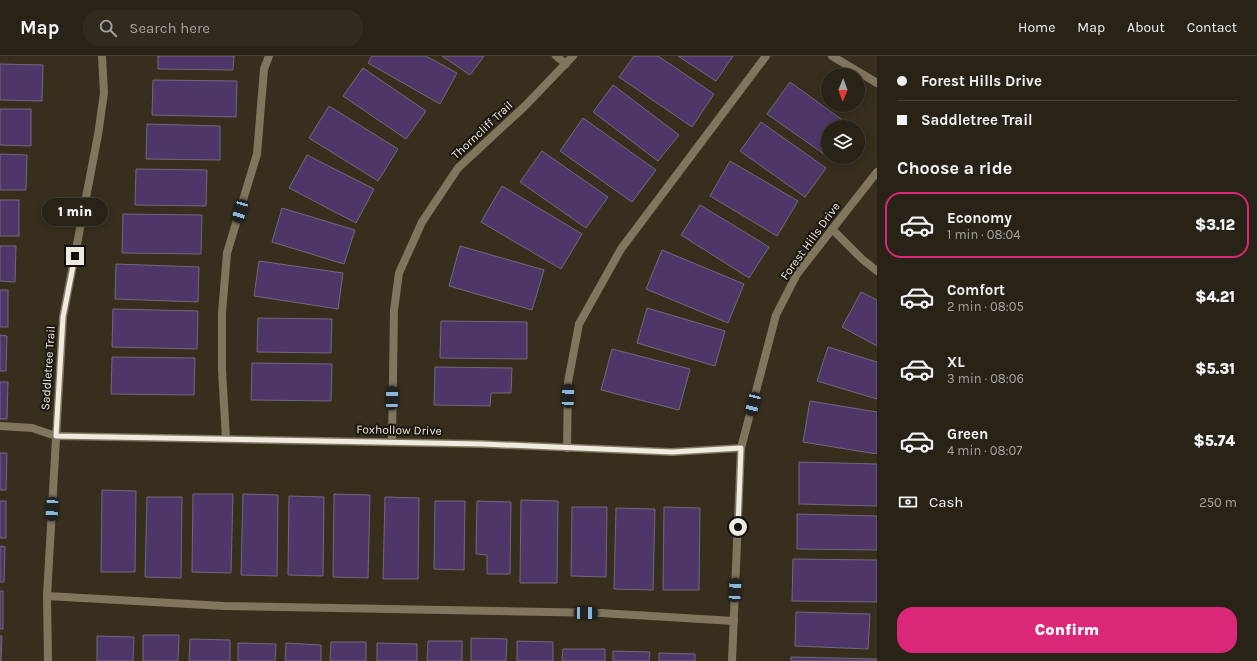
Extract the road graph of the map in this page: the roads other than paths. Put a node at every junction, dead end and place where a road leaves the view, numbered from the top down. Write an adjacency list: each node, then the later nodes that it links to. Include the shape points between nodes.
1 (102, 56): 13 (street, Saddletree Trail, via 104,93 98,135 63,317)
2 (269, 56): 14 (street, via 264,69 257,154 227,254 222,313)
3 (556, 56): 7 (street)
4 (573, 56): 7 (street, Thorncliff Trail)
5 (766, 56): 16 (street, via 622,249 580,324 568,382)
6 (832, 56): 8 (street)
7 (566, 64): 15 (street, Thorncliff Trail, via 458,168 422,222 399,273 394,310)
8 (877, 83)
9 (877, 172): 10 (street, Forest Hills Drive)
10 (832, 229): 11 (street); 17 (street, Forest Hills Drive, via 797,274 776,315)
11 (877, 271)
12 (0, 426): 13 (street, Foxhollow Drive, via 32,428)
13 (56, 436): 14 (street, Foxhollow Drive); 18 (street, Saddletree Trail)
14 (226, 439): 15 (street, Foxhollow Drive)
15 (392, 442): 16 (street, Foxhollow Drive)
16 (566, 448): 17 (street, Foxhollow Drive, via 672,452)
17 (741, 448): 19 (street, Forest Hills Drive)
18 (47, 596): 19 (street, via 224,606 601,614); 20 (street, Saddletree Trail)
19 (734, 621): 21 (street, Forest Hills Drive)
20 (48, 661)
21 (732, 661)

